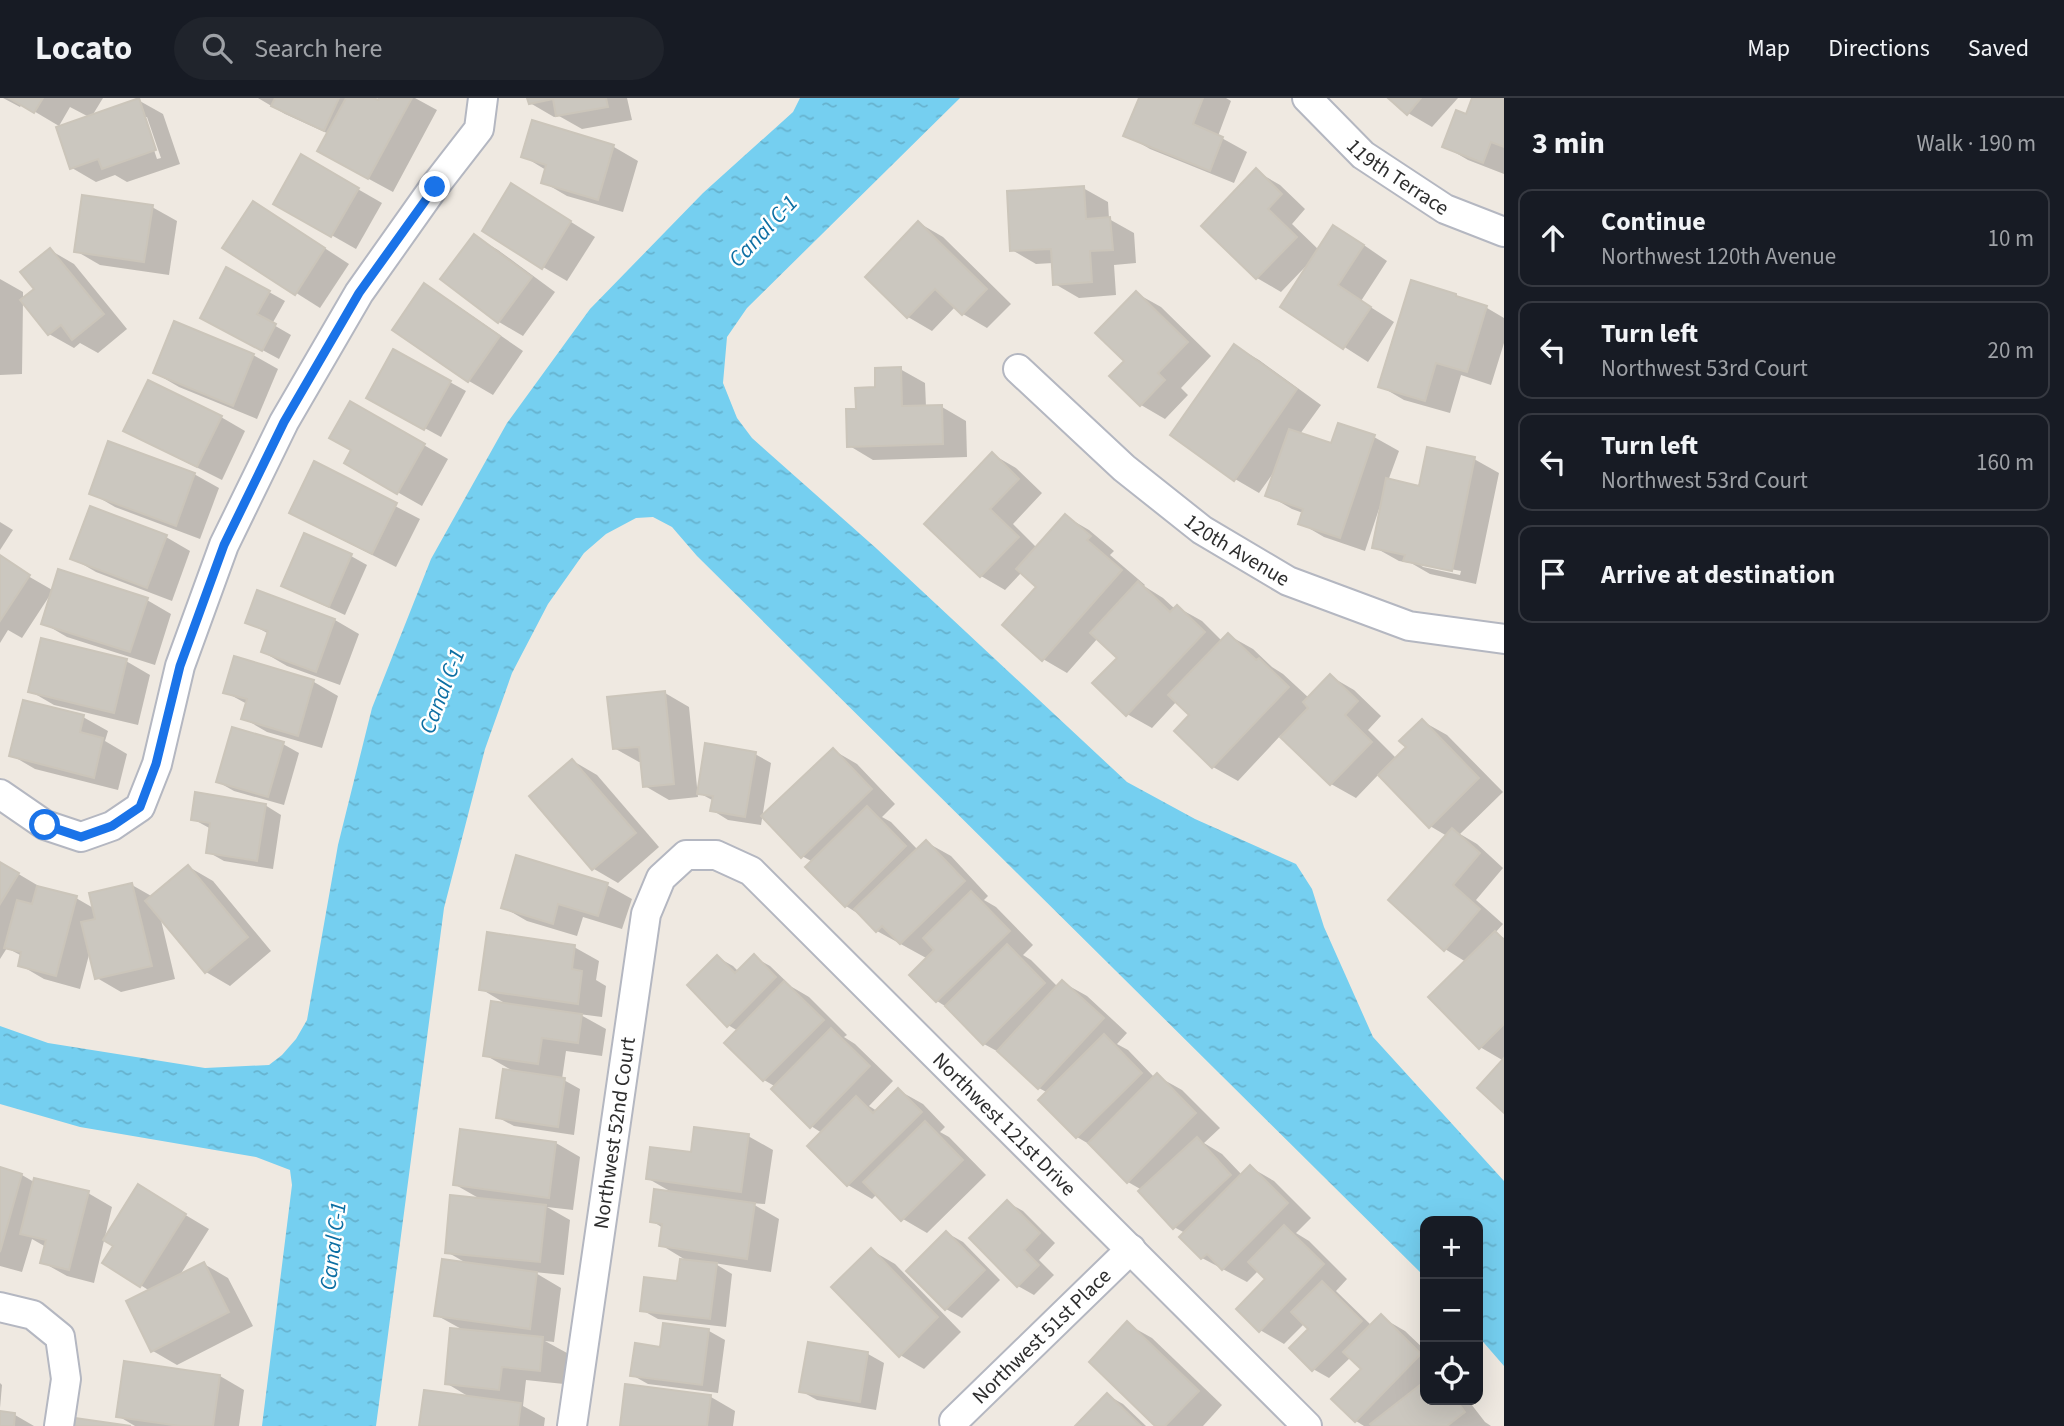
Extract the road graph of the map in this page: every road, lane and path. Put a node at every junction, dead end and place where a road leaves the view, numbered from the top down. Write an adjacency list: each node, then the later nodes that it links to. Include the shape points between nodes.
1 (482, 98): 6 (street, via 479,129 359,293 284,422 224,545 180,666 156,764 140,807 112,826 81,837 45,825)
2 (1307, 98): 3 (street, 119th Terrace, via 1363,155 1445,209)
3 (1504, 232)
4 (1018, 369): 5 (street, 120th Avenue, via 1124,468 1202,530 1288,582 1409,626)
5 (1504, 639)
6 (0, 794)
7 (686, 855): 8 (street, Northwest 121st Drive, via 716,855 751,871); 12 (street, Northwest 52nd Court, via 661,878 646,914)
8 (1131, 1249): 10 (street, Northwest 51st Place); 13 (street, Northwest 121st Drive)
9 (0, 1307): 11 (street, via 33,1315 60,1337 66,1379)
10 (954, 1421)
11 (59, 1426)
12 (572, 1426)
13 (1307, 1426)

